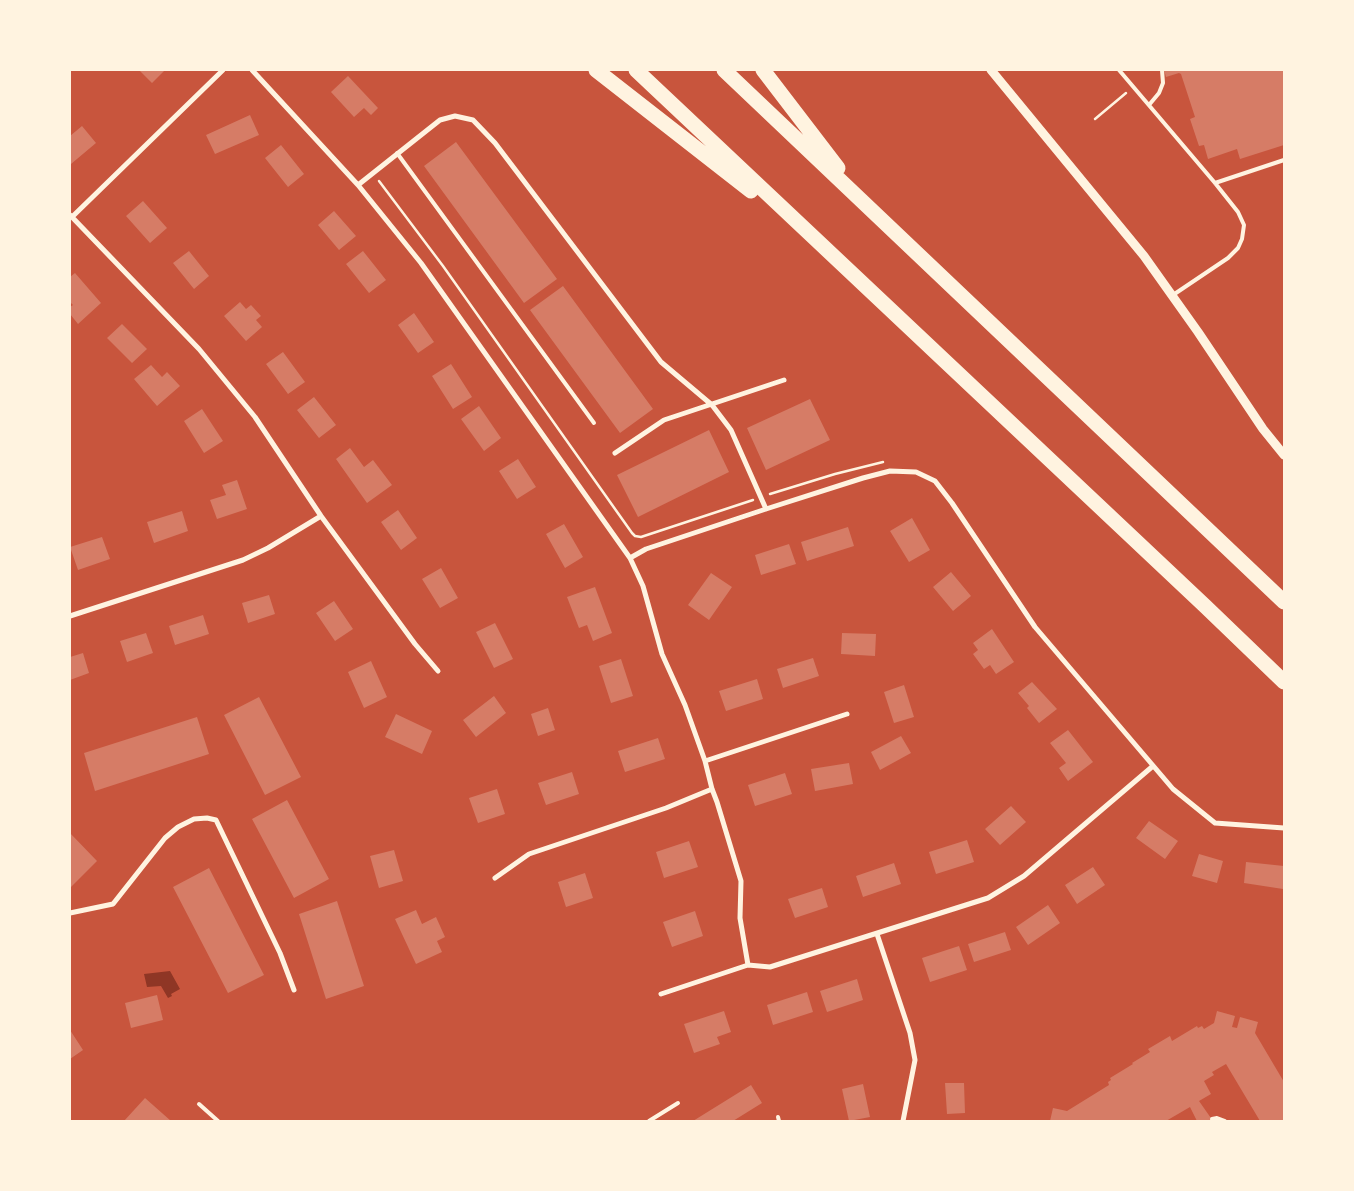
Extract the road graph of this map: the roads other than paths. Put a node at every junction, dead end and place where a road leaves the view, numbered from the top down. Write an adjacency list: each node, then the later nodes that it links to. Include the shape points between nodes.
1 (223, 70): 16 (street)
2 (252, 70): 14 (street)
3 (596, 70): 17 (highway)
4 (636, 70): 17 (highway)
5 (724, 70): 15 (highway)
6 (763, 70): 15 (highway)
7 (991, 70): 18 (street, via 1144,256)
8 (1120, 70): 10 (lane)
9 (1162, 70): 10 (lane, via 1163,83)
10 (1149, 105): 13 (lane)
11 (397, 153): 14 (street); 20 (street, via 440,120 456,116 473,120 661,362); 21 (lane)
12 (1284, 160): 13 (lane)
13 (1216, 182): 18 (lane, via 1238,212 1244,226 1242,239 1238,248 1215,267)
14 (358, 185): 26 (street, via 421,263)
15 (863, 201): 27 (highway)
16 (71, 216): 25 (street, via 199,349 255,417)
17 (820, 245): 30 (highway)
18 (1172, 295): 23 (street)
19 (784, 380): 20 (street)
20 (712, 405): 22 (street, via 664,420); 24 (street, via 731,430)
21 (594, 423)
22 (615, 453)
23 (1284, 456)
24 (766, 509): 26 (street, via 646,549); 33 (street, via 890,471 916,472 935,481 1035,627)
25 (321, 516): 28 (street, via 243,560); 29 (street)
26 (630, 558): 32 (street, via 643,586 662,654)
27 (1284, 602)
28 (70, 616)
29 (438, 671)
30 (1284, 682)
31 (847, 714): 32 (street)
32 (705, 761): 34 (street)
33 (1153, 766): 35 (street, via 1173,789 1215,823); 38 (street, via 1004,890)
34 (712, 789): 36 (street, via 666,808 529,854); 39 (street, via 741,881 740,918)
35 (1284, 828)
36 (495, 878)
37 (70, 913): 40 (street, via 114,904 165,838 178,827 194,820 216,820 280,953)
38 (877, 934): 39 (street, via 770,967); 47 (street, via 916,1060)
39 (748, 965): 41 (street)
40 (294, 990)
41 (661, 994)
42 (678, 1103): 46 (lane)
43 (199, 1104): 45 (lane)
44 (1212, 1119): 48 (lane)
45 (218, 1121)
46 (649, 1121)
47 (903, 1121)
48 (1225, 1121)

